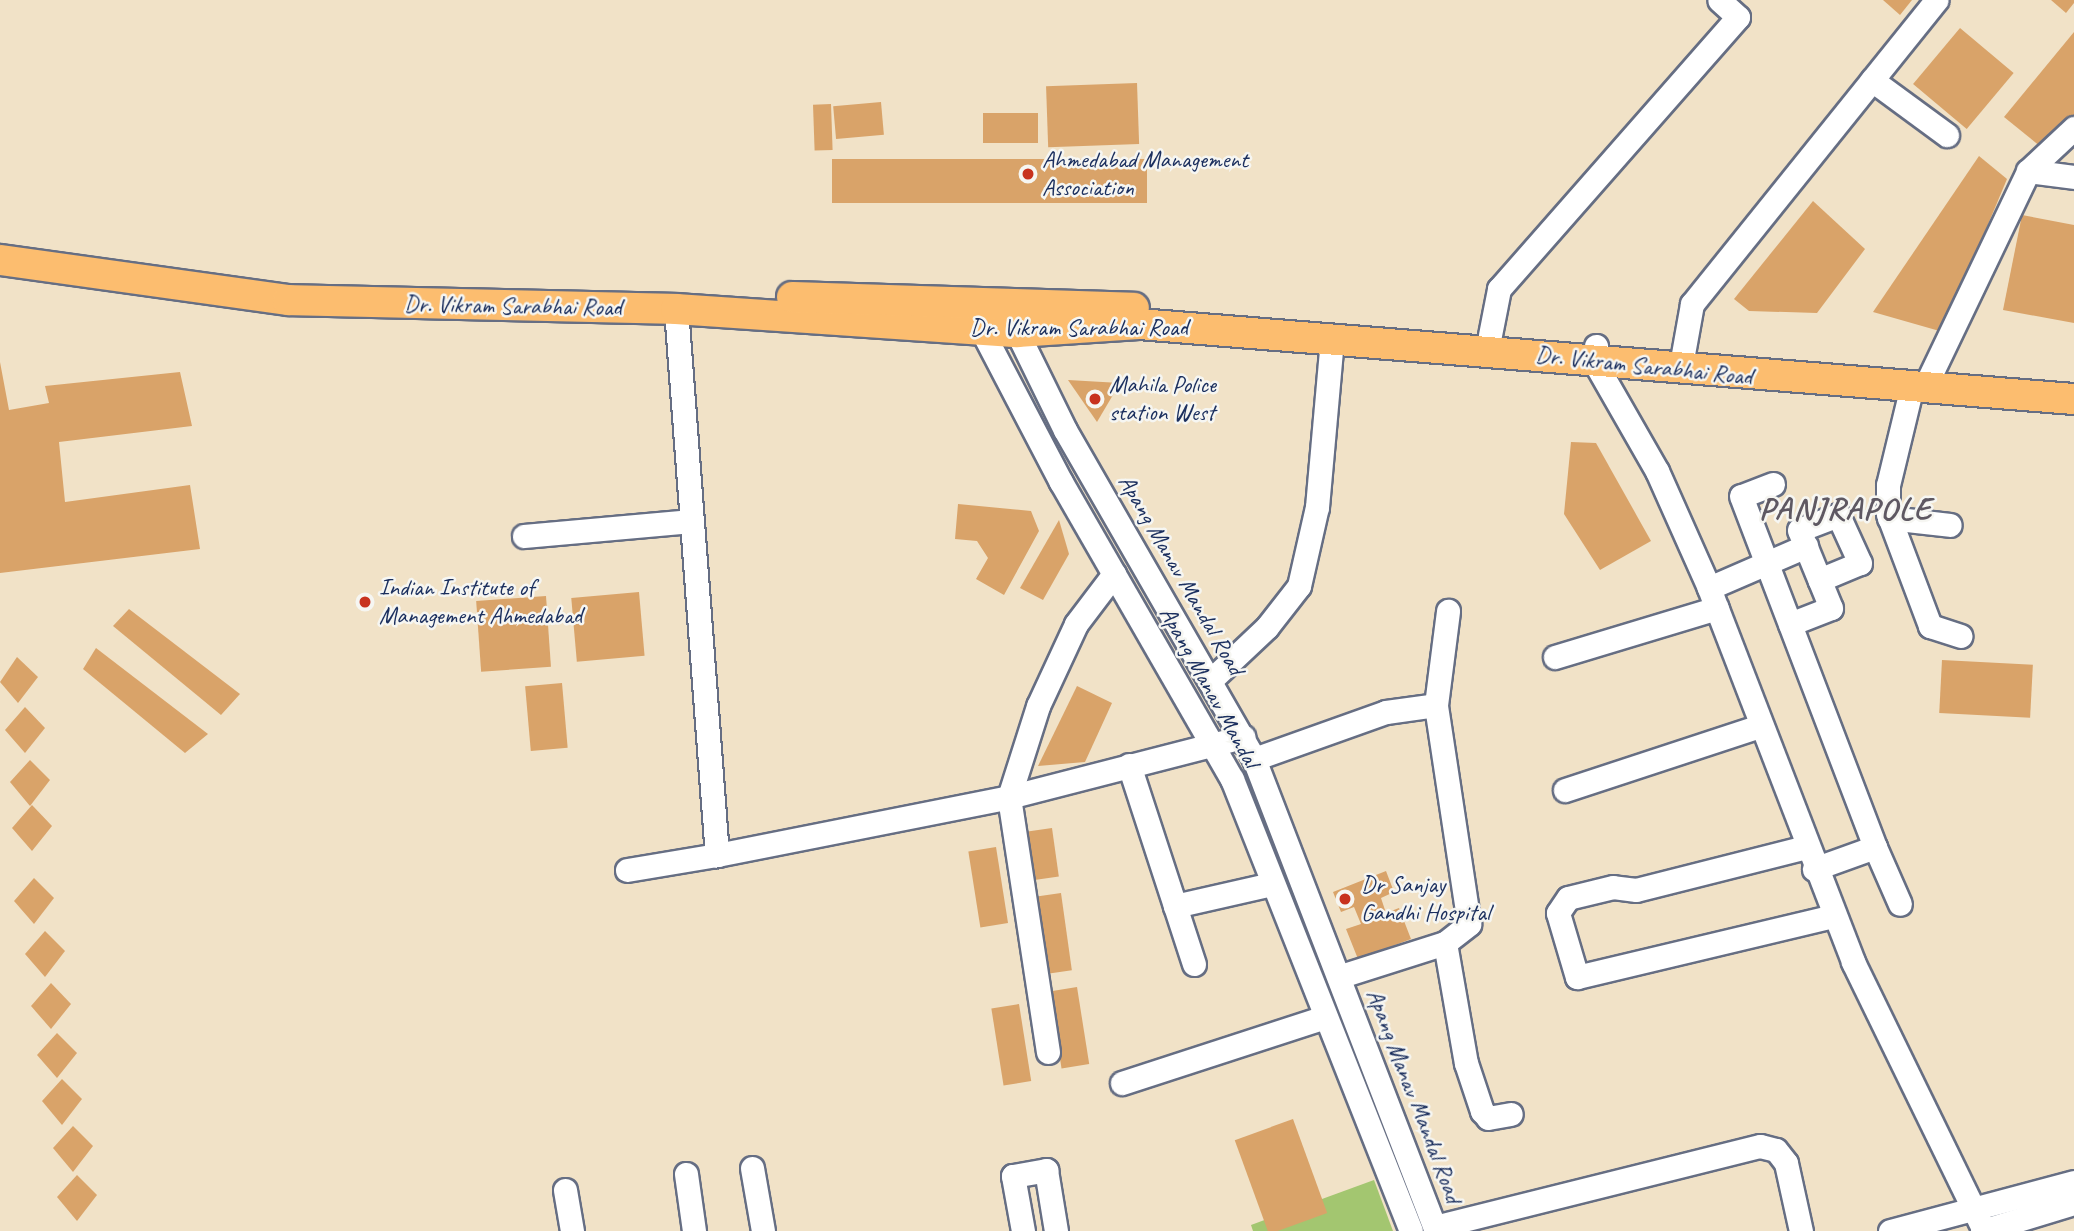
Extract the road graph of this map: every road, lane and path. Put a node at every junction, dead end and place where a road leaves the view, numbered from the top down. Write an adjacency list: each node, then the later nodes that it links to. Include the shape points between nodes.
1 (1719, 0): 15 (street, via 1738,17 1499,289)
2 (1936, 0): 3 (street)
3 (1872, 80): 5 (street); 18 (street, via 1692,304)
4 (2074, 128): 6 (street)
5 (1947, 135)
6 (2028, 171): 7 (street); 20 (street)
7 (2074, 177)
8 (0, 244): 10 (main road, Dr. Vikram Sarabhai Road)
9 (0, 260): 10 (main road, Dr. Vikram Sarabhai Road)
10 (248, 288): 12 (main road, Dr. Vikram Sarabhai Road); 13 (main road, Dr. Vikram Sarabhai Road, via 403,289)
11 (1018, 302): 13 (main road, Dr. Vikram Sarabhai Road); 14 (street, Apang Manav Mandal Road); 15 (main road, Dr. Vikram Sarabhai Road, via 1284,314)
12 (676, 309): 13 (main road, Dr. Vikram Sarabhai Road); 24 (street)
13 (982, 315): 14 (main road, Dr. Vikram Sarabhai Road); 29 (street, Apang Manav Mandal)
14 (1017, 332): 16 (main road, Dr. Vikram Sarabhai Road, via 1139,324); 36 (street, Apang Manav Mandal Road, via 1065,430)
15 (1490, 335): 17 (main road, Dr. Vikram Sarabhai Road)
16 (1332, 338): 17 (main road, Dr. Vikram Sarabhai Road); 36 (street, via 1317,507 1299,586 1268,627)
17 (1595, 353): 18 (main road, Dr. Vikram Sarabhai Road); 20 (main road, Dr. Vikram Sarabhai Road); 31 (street, via 1657,471)
18 (1683, 354): 20 (main road, Dr. Vikram Sarabhai Road)
19 (2074, 382): 20 (main road, Dr. Vikram Sarabhai Road)
20 (1920, 383): 21 (main road, Dr. Vikram Sarabhai Road); 23 (street, via 1888,485)
21 (2074, 399)
22 (1773, 484): 28 (street, via 1741,496)
23 (1889, 518): 25 (street); 34 (street, via 1930,625)
24 (691, 522): 26 (street); 47 (street)
25 (1950, 525)
26 (524, 536)
27 (1806, 546): 28 (street); 30 (street); 30 (street, via 1799,530 1838,515 1860,563)
28 (1768, 564): 31 (street); 33 (street)
29 (1114, 574): 40 (street, Apang Manav Mandal); 44 (street, via 1076,624 1038,706)
30 (1819, 580): 33 (street, via 1831,608)
31 (1713, 598): 35 (street); 38 (street)
32 (1448, 611): 37 (street)
33 (1790, 624): 46 (street)
34 (1960, 636)
35 (1555, 657)
36 (1212, 679): 39 (street, Apang Manav Mandal Road)
37 (1436, 705): 41 (street, via 1386,712); 54 (street, via 1469,924)
38 (1758, 727): 43 (street); 45 (street)
39 (1244, 737): 40 (street); 41 (street, Apang Manav Mandal Road)
40 (1213, 742): 42 (street); 50 (street, Apang Manav Mandal)
41 (1254, 759): 56 (street, Apang Manav Mandal Road)
42 (1129, 765): 44 (street); 52 (street)
43 (1565, 790)
44 (1009, 797): 47 (street); 59 (street)
45 (1806, 847): 48 (street); 53 (street, via 1636,890 1613,887 1568,898 1559,913 1577,977)
46 (1875, 847): 48 (street); 51 (street)
47 (717, 855): 49 (street)
48 (1814, 869): 53 (street)
49 (627, 870)
50 (1272, 884): 52 (street); 58 (street, Apang Manav Mandal)
51 (1900, 904)
52 (1175, 906): 55 (street)
53 (1834, 916): 67 (street)
54 (1445, 943): 56 (street); 61 (street, via 1466,1063 1482,1111 1488,1118)
55 (1194, 964)
56 (1341, 976): 57 (street, Apang Manav Mandal Road)
57 (1354, 1012): 58 (street); 69 (street, Apang Manav Mandal Road)
58 (1323, 1020): 60 (street); 75 (street, Apang Manav Mandal)
59 (1048, 1052)
60 (1122, 1083)
61 (1511, 1114)
62 (752, 1168): 72 (street)
63 (686, 1174): 71 (street)
64 (2074, 1182): 67 (street)
65 (565, 1190): 70 (street)
66 (2074, 1203): 68 (street)
67 (1973, 1209): 77 (street); 78 (street)
68 (2043, 1222): 78 (street)
69 (1435, 1229): 76 (street, via 1760,1146 1776,1150 1786,1163)
70 (572, 1231)
71 (694, 1231)
72 (763, 1231)
73 (1023, 1231): 74 (street, via 1013,1176 1046,1170)
74 (1056, 1231)
75 (1411, 1231)
76 (1801, 1231)
77 (1890, 1231)
78 (1983, 1231)

